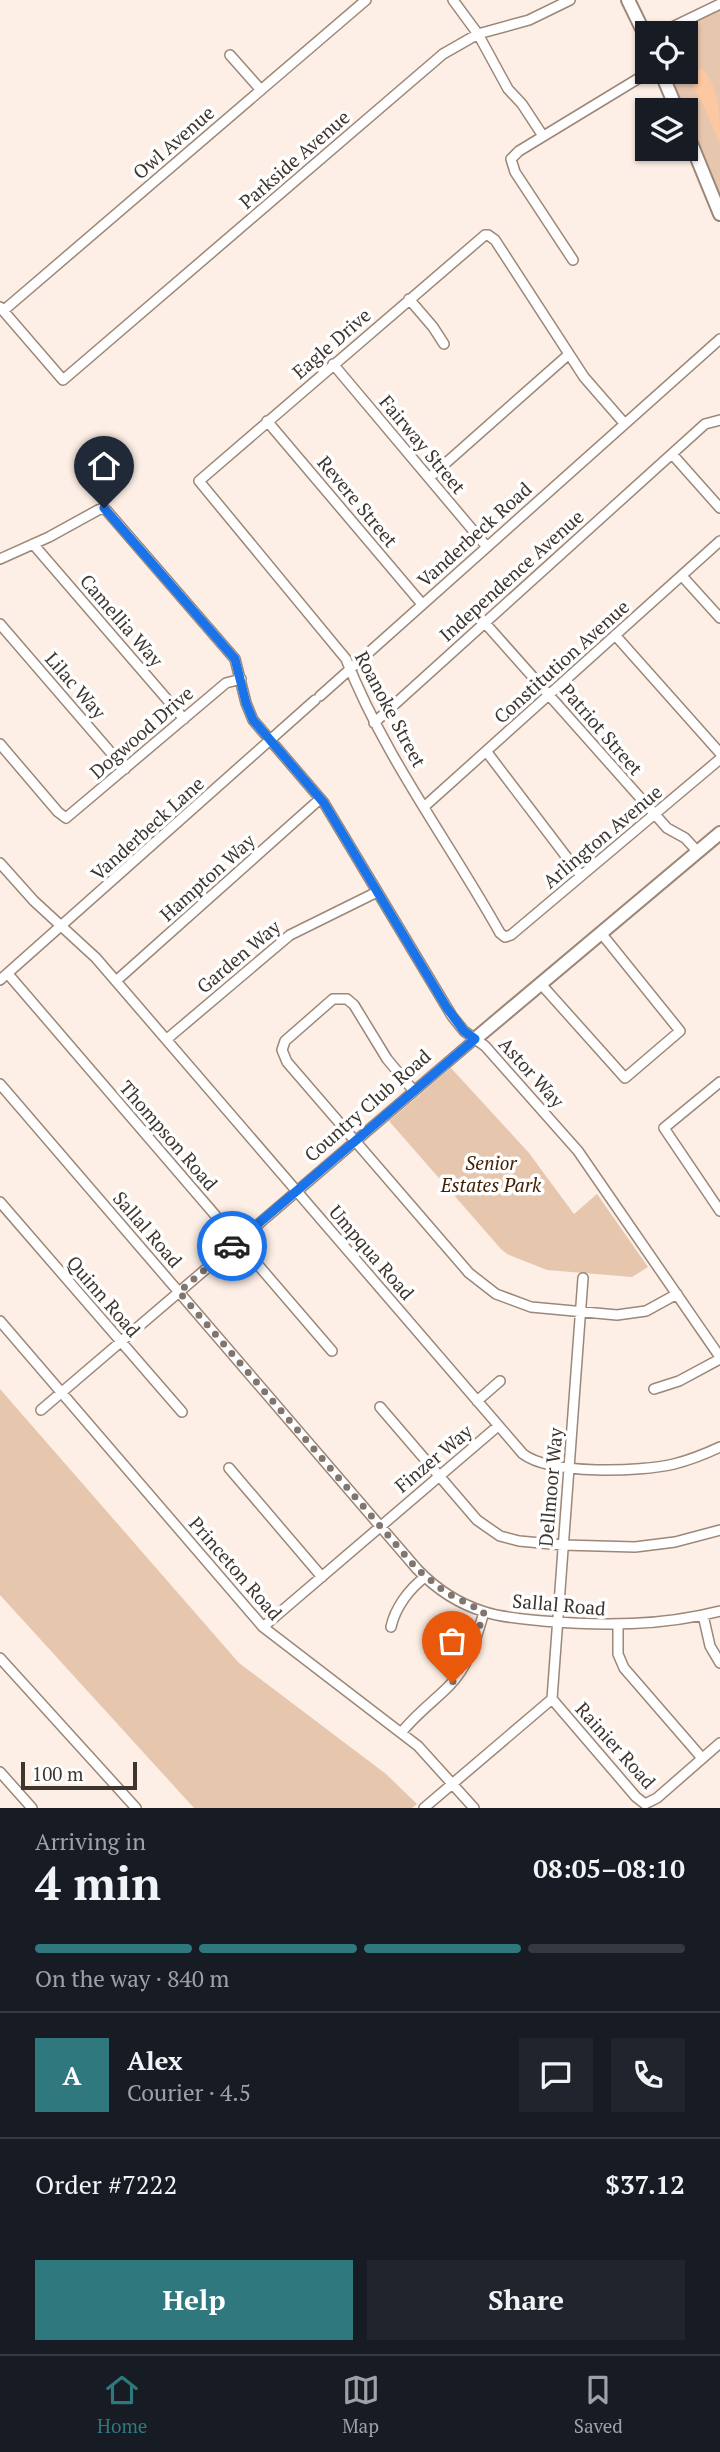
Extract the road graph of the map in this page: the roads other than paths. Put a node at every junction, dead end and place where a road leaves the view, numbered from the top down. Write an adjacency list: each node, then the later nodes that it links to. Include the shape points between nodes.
1 (366, 0): 11 (street, Owl Avenue)
2 (453, 0): 8 (street)
3 (570, 0): 8 (street, Parkside Avenue, via 529,20)
4 (628, 0): 6 (street)
5 (720, 4): 7 (street)
6 (638, 21)
7 (685, 21)
8 (478, 34): 12 (street, via 508,89); 17 (street, Parkside Avenue, via 443,54 63,380)
9 (230, 55): 11 (street)
10 (635, 80): 12 (street)
11 (261, 90): 17 (street, Owl Avenue)
12 (543, 136): 15 (street, via 511,159)
13 (698, 160): 14 (street)
14 (720, 214)
15 (573, 260)
16 (409, 299): 19 (street); 20 (street, Eagle Drive, via 488,235 499,245); 21 (street, Eagle Drive)
17 (2, 309)
18 (720, 339): 24 (street, Vanderbeck Road)
19 (443, 344)
20 (568, 355): 24 (street); 26 (street)
21 (333, 363): 22 (street, Eagle Drive); 26 (street, Fairway Street)
22 (267, 421): 27 (street, Eagle Drive); 34 (street, Revere Street)
23 (720, 421): 25 (street, Independence Avenue, via 705,424)
24 (624, 423): 31 (street, Vanderbeck Road)
25 (672, 454): 28 (street); 36 (street, Independence Avenue)
26 (429, 478): 31 (street, Fairway Street)
27 (199, 481): 39 (street, Roanoke Street, via 346,659)
28 (720, 508)
29 (720, 541): 33 (street, Constitution Avenue)
30 (33, 544): 32 (street); 40 (street, Astor Way, via 104,508 230,653); 43 (street, Camellia Way)
31 (486, 547): 34 (street, Vanderbeck Road)
32 (0, 559)
33 (682, 576): 35 (street); 38 (street, Constitution Avenue)
34 (422, 604): 39 (street, Vanderbeck Road)
35 (720, 618)
36 (485, 623): 41 (street, Patriot Street); 44 (street, Independence Avenue)
37 (0, 624): 50 (street, Lilac Way)
38 (615, 635): 41 (street, Constitution Avenue); 48 (street)
39 (350, 670): 42 (street, Vanderbeck Road); 44 (street, Roanoke Street)
40 (242, 679): 43 (street, Dogwood Drive, via 226,683); 45 (street, Astor Way, via 253,720)
41 (549, 695): 47 (street, Constitution Avenue); 53 (street, Patriot Street)
42 (318, 698): 45 (street, Vanderbeck Lane)
43 (184, 719): 50 (street, Dogwood Drive)
44 (374, 723): 52 (street, Roanoke Street)
45 (270, 741): 51 (street, Astor Way); 60 (street, Vanderbeck Lane)
46 (0, 744): 50 (street, Dogwood Drive, via 66,818)
47 (486, 751): 52 (street, Constitution Avenue); 58 (street)
48 (720, 753)
49 (720, 759): 53 (street, Arlington Avenue)
50 (125, 769)
51 (320, 799): 59 (street, Astor Way); 64 (street, Hampton Way)
52 (425, 806): 62 (street, Roanoke Street)
53 (654, 814): 55 (street, Patriot Street); 58 (street, Arlington Avenue)
54 (720, 833): 55 (street, Country Club Road)
55 (698, 852): 61 (street, Country Club Road)
56 (0, 863): 57 (street, Umpqua Road)
57 (3, 874): 60 (street, Umpqua Road)
58 (581, 876): 62 (street, Arlington Avenue)
59 (377, 892): 66 (street, Astor Way, via 447,1008); 67 (street, Garden Way, via 282,940)
60 (62, 926): 63 (street, Vanderbeck Lane); 64 (street, Umpqua Road)
61 (601, 933): 65 (street, Country Club Road); 65 (street, via 680,1031 625,1078)
62 (505, 937)
63 (4, 977): 75 (street, Thompson Road)
64 (116, 981): 67 (street, Umpqua Road)
65 (540, 983): 66 (street, Country Club Road)
66 (475, 1039): 70 (street, Country Club Road); 78 (street, Astor Way, via 578,1151)
67 (167, 1040): 72 (street, Umpqua Road)
68 (720, 1082): 74 (street, via 664,1128)
69 (0, 1084): 77 (street, Sallal Road)
70 (413, 1090): 71 (street, Country Club Road); 71 (street, via 347,999 333,999 289,1036 283,1044 285,1058)
71 (355, 1141): 72 (street, Country Club Road); 79 (street, via 469,1273 488,1288 523,1305)
72 (296, 1191): 75 (street, Country Club Road); 87 (street, Umpqua Road)
73 (0, 1202): 81 (street, Quinn Road)
74 (720, 1211)
75 (237, 1241): 77 (street, Country Club Road); 82 (street, Thompson Road)
76 (583, 1278): 79 (street, Dellmoor Way)
77 (179, 1292): 81 (street, Country Club Road); 96 (street, Sallal Road)
78 (677, 1294): 79 (street, via 636,1313); 83 (street, Astor Way)
79 (580, 1313): 94 (street, Dellmoor Way)
80 (0, 1321): 86 (street, Princeton Road)
81 (120, 1342): 86 (street, Country Club Road); 90 (street, Quinn Road)
82 (332, 1351)
83 (720, 1358): 85 (street)
84 (500, 1381): 87 (street)
85 (654, 1389)
86 (62, 1393): 89 (street, Country Club Road); 106 (street, Princeton Road)
87 (477, 1401): 91 (street, Umpqua Road)
88 (380, 1407): 95 (street)
89 (41, 1410)
90 (182, 1412)
91 (498, 1426): 94 (street, Umpqua Road, via 528,1458); 95 (street, Finzer Way)
92 (720, 1447): 94 (street, Umpqua Road, via 657,1467)
93 (229, 1468): 99 (street)
94 (569, 1468): 98 (street, Dellmoor Way)
95 (439, 1476): 96 (street, Finzer Way); 98 (street, via 492,1532 519,1541)
96 (380, 1526): 99 (street, Finzer Way); 100 (street, Sallal Road)
97 (720, 1530): 98 (street, via 635,1547)
98 (563, 1545): 104 (street, Dellmoor Way)
99 (322, 1577): 106 (street, Finzer Way)
100 (425, 1577): 102 (street, Sallal Road); 107 (street, via 394,1613)
101 (720, 1611): 103 (street, Sallal Road)
102 (484, 1612): 104 (street, Sallal Road); 111 (street, via 476,1641 458,1676)
103 (703, 1615): 105 (street, Sallal Road); 109 (street, via 710,1646)
104 (557, 1622): 105 (street, Sallal Road); 110 (street, Dellmoor Way)
105 (618, 1626): 113 (street, via 618,1654 624,1668)
106 (263, 1627): 111 (street, Princeton Road)
107 (391, 1627)
108 (0, 1658): 117 (street)
109 (720, 1663)
110 (552, 1699): 113 (street, Rainier Road, via 645,1804); 115 (street, Rainier Road)
111 (401, 1732): 115 (street, Princeton Road)
112 (720, 1743): 113 (street, Rainier Road)
113 (702, 1758)
114 (0, 1772): 116 (street)
115 (453, 1783): 118 (street, Rainier Road); 119 (street, Princeton Road)
116 (32, 1808)
117 (136, 1808)
118 (424, 1808)
119 (474, 1808)

